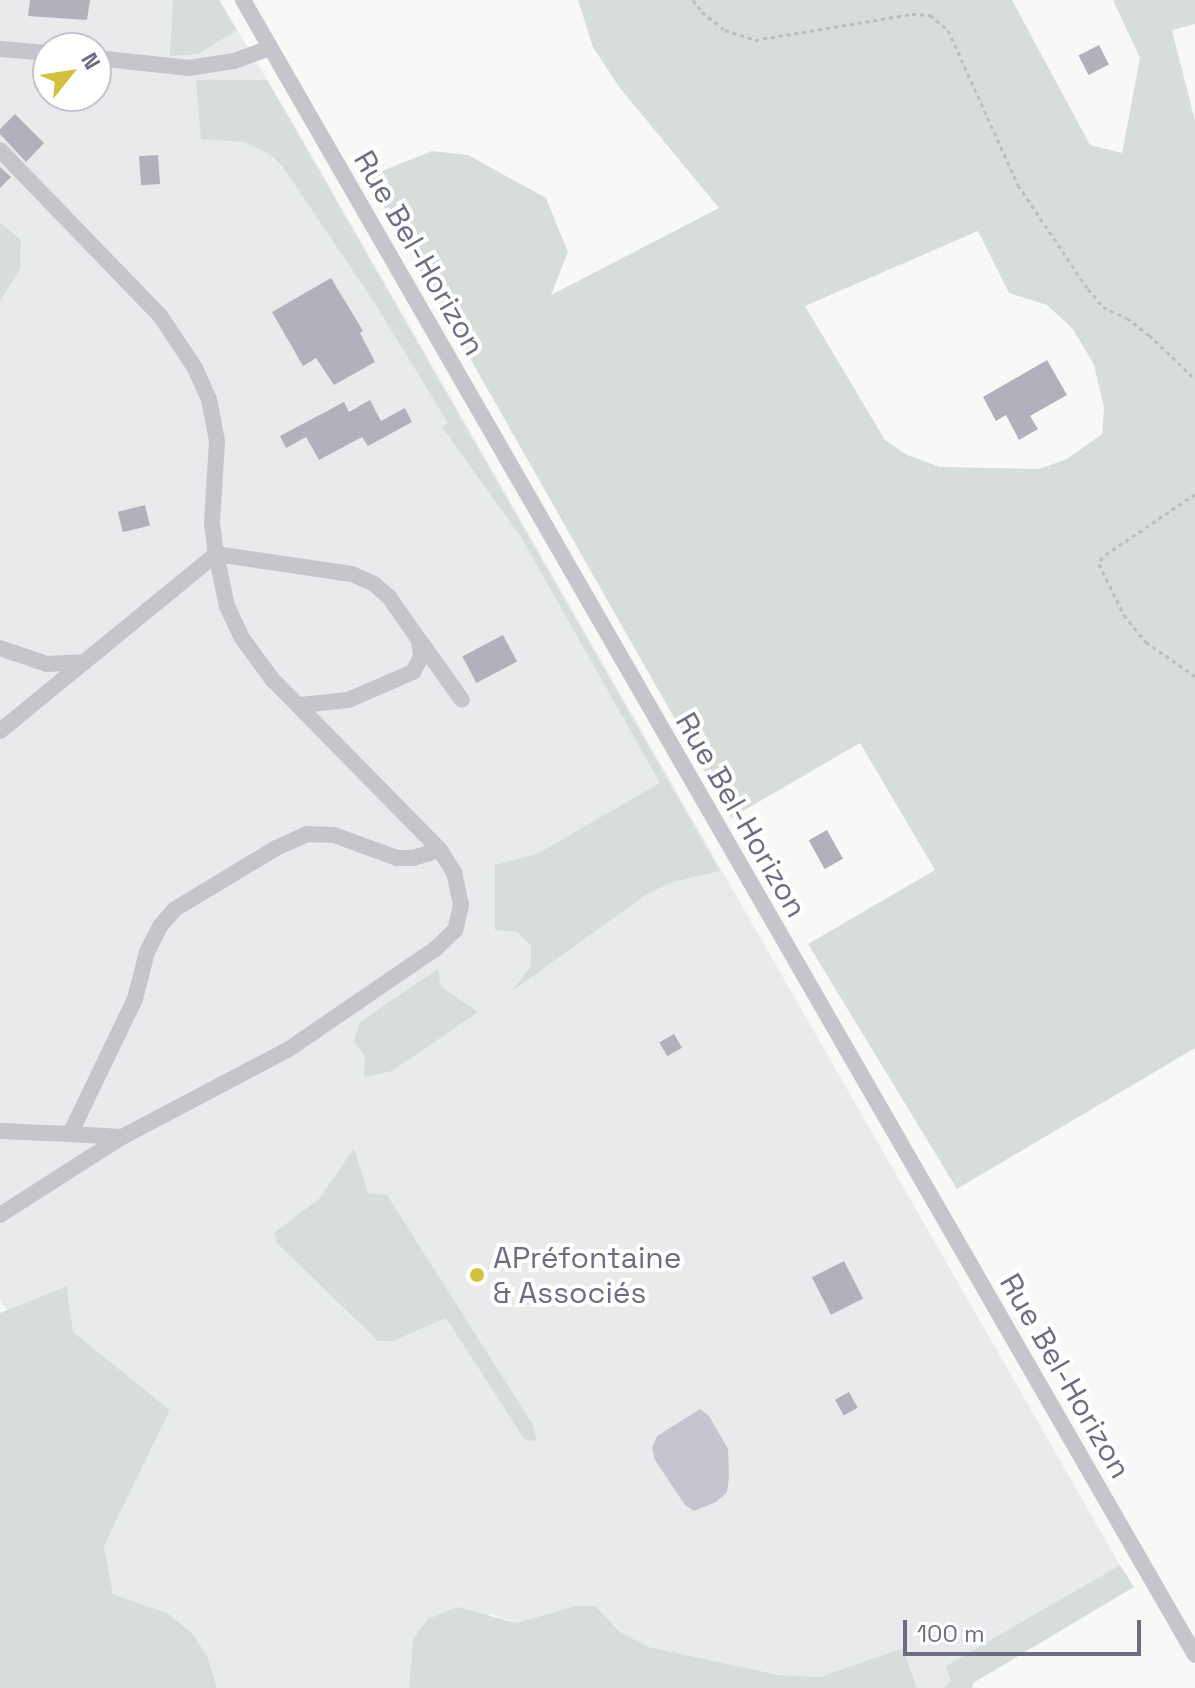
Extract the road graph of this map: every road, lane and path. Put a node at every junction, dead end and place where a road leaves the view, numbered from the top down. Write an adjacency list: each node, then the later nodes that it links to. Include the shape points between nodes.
1 (243, 0): 3 (street, Rue Bel-Horizon)
2 (693, 0): 8 (path, via 725,30 755,40 930,15 948,30 1018,185 1088,289 1103,307 1149,335)
3 (270, 48): 6 (street, via 189,68); 23 (street, Rue Bel-Horizon)
4 (0, 49): 5 (street)
5 (32, 52)
6 (112, 60)
7 (0, 150): 10 (street, via 161,317 195,368 209,399 217,441 212,523)
8 (1195, 379)
9 (1195, 494): 14 (path, via 1099,564 1124,615 1146,642)
10 (216, 554): 11 (street, via 352,574 389,597); 13 (street); 16 (street, via 227,606 242,638 272,679)
11 (419, 640): 15 (street); 16 (street, via 421,657 413,672 348,700)
12 (0, 648): 13 (street, via 47,664)
13 (84, 662): 17 (street)
14 (1195, 676)
15 (462, 700)
16 (300, 705): 18 (street)
17 (0, 731)
18 (440, 850): 20 (street, via 397,858 334,835 307,834 175,909 147,952 135,999); 21 (street, via 454,872 461,905 455,930 435,949 289,1049)
19 (0, 1131): 20 (street)
20 (70, 1134): 21 (street)
21 (122, 1137): 22 (street)
22 (0, 1215)
23 (1195, 1655)

